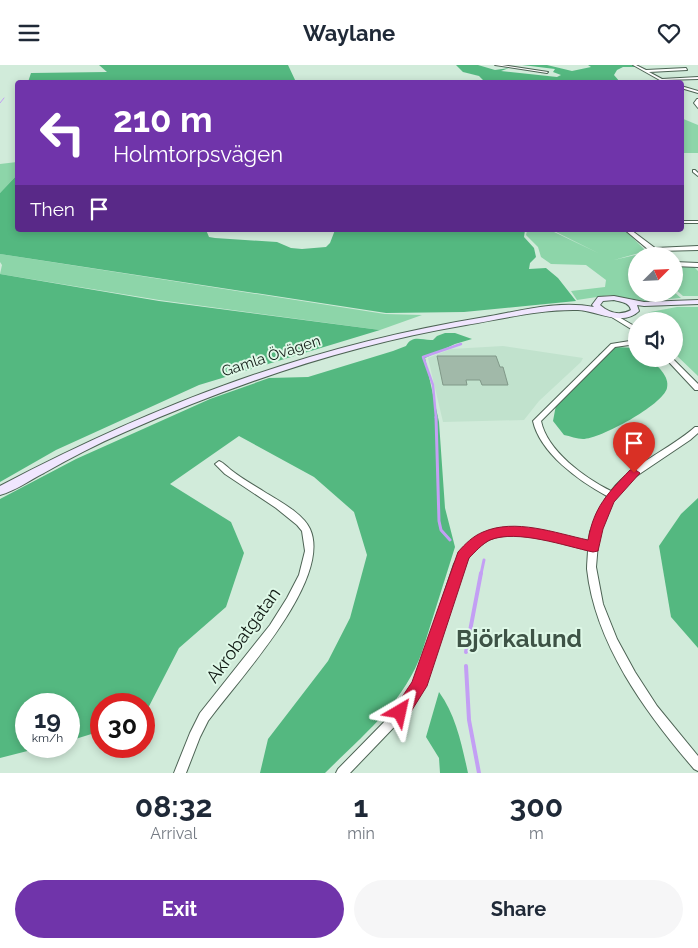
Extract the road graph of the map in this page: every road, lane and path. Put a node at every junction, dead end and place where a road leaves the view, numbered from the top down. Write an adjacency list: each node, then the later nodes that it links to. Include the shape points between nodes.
1 (496, 65): 5 (street)
2 (634, 65): 4 (street)
3 (686, 69): 4 (street)
4 (644, 71): 7 (street)
5 (547, 72)
6 (698, 78): 7 (street)
7 (660, 80)
8 (684, 87): 10 (street)
9 (684, 87): 11 (street)
10 (698, 87)
11 (698, 92)
12 (698, 100): 13 (street)
13 (698, 107)
14 (684, 222): 15 (street)
15 (698, 222)
16 (630, 232): 17 (street)
17 (648, 247)
18 (698, 248): 19 (street)
19 (683, 249)
20 (683, 264): 21 (street)
21 (698, 265)
22 (598, 301): 23 (main road, Gamla Övägen, via 610,298); 27 (main road, Gamla Övägen); 28 (main road, via 596,305)
23 (628, 302)
24 (698, 302): 26 (main road, Gamla Övägen)
25 (680, 303): 29 (main road, Gamla Övägen)
26 (682, 303)
27 (570, 308): 28 (main road, Gamla Övägen); 38 (main road, Gamla Övägen, via 476,320 400,335 264,373 139,422)
28 (603, 312): 31 (main road, Gamla Övägen)
29 (638, 312)
30 (628, 314): 31 (main road, Gamla Övägen)
31 (612, 315): 32 (street)
32 (628, 325)
33 (628, 344): 39 (street, via 614,345 537,421 538,431 557,454 597,488)
34 (677, 367): 35 (street)
35 (698, 388)
36 (698, 429): 39 (street, via 634,473)
37 (219, 465): 42 (street, Akrobatgatan, via 300,522 309,540 309,557 289,605 203,719)
38 (0, 491)
39 (612, 495): 40 (street, via 600,519)
40 (593, 547): 41 (street, via 595,589 611,638 652,708); 43 (street, via 508,531 486,536 475,543 459,564 419,686 392,722)
41 (698, 765)
42 (180, 773)
43 (342, 773)

